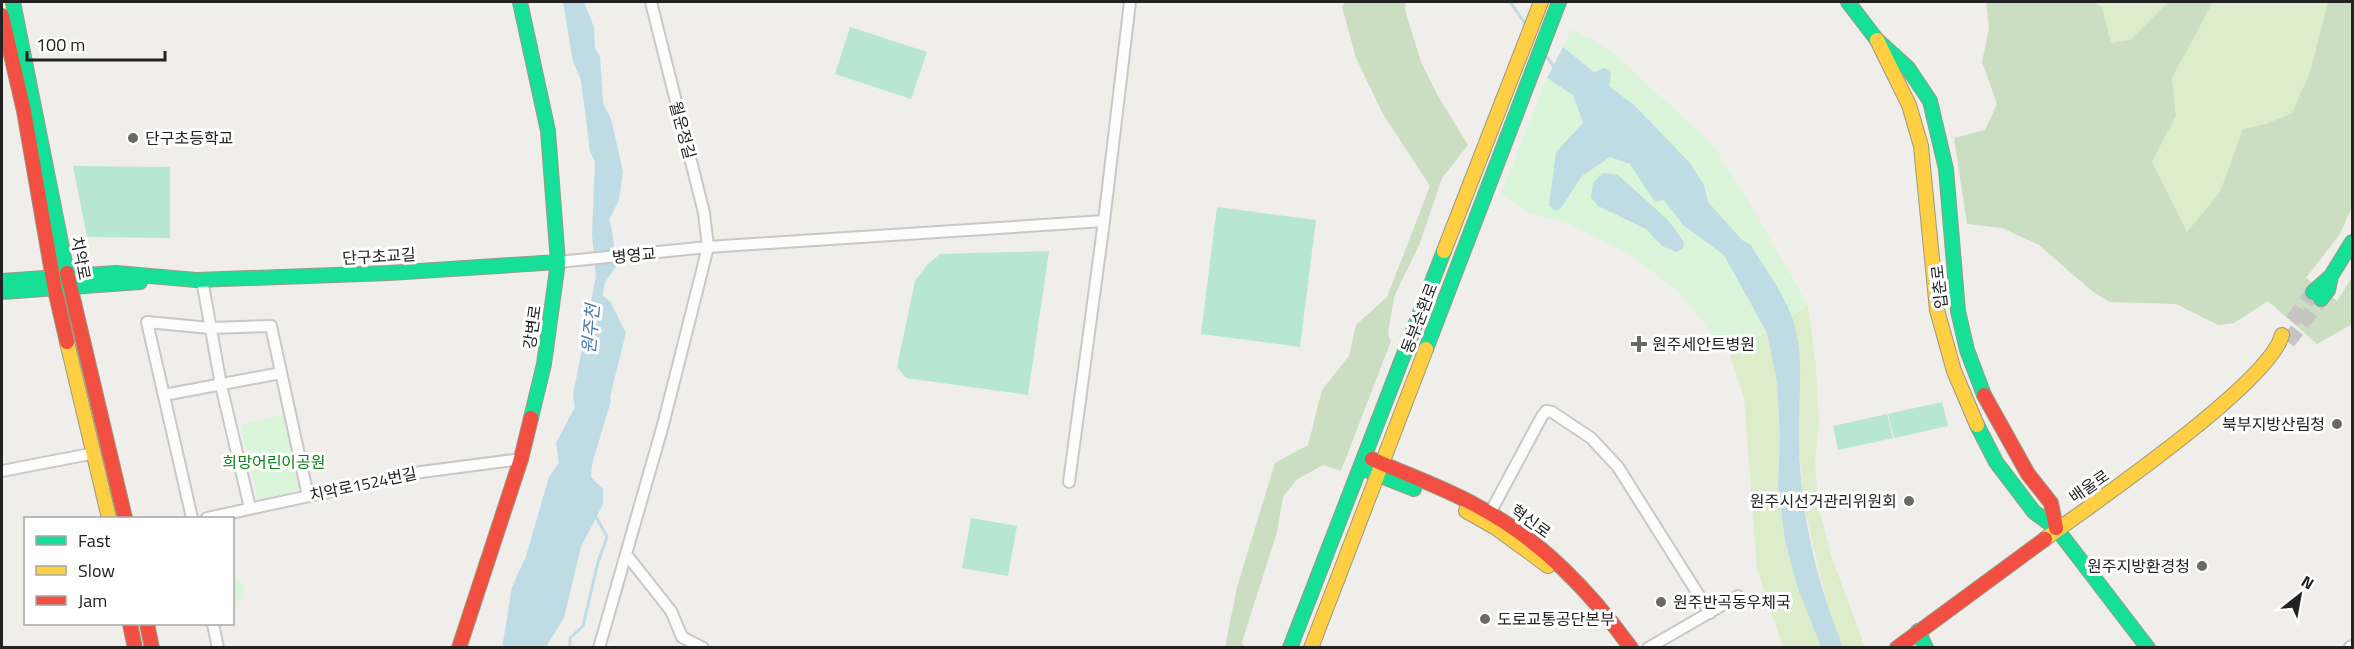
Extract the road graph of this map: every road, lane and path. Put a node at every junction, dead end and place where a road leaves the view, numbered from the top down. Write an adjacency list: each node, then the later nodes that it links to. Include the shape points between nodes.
1 (13, 2): 16 (street, 치악로)
2 (520, 2): 13 (street, 강변로, via 548,131)
3 (651, 2): 12 (street, 월운정길, via 704,213)
4 (1130, 2): 10 (street)
5 (1559, 2): 29 (street, 동부순환로)
6 (1848, 2): 9 (street, 입춘로)
7 (1538, 8): 28 (street, 동부순환로)
8 (2, 16): 17 (street, 치악로, via 24,111)
9 (1877, 40): 39 (street, 입춘로, via 1909,105 1921,146 1937,310 1954,372 1996,462 2034,512); 39 (street, 입춘로, via 1908,69 1930,101 1946,170 1958,311 1967,350 1980,388 2009,443 2051,503)
10 (1104, 221): 12 (street); 31 (street)
11 (2352, 242): 19 (street, via 2331,276 2320,283)
12 (708, 248): 13 (street, 병영교); 40 (street)
13 (565, 261): 15 (street, 단구초교길); 27 (street, 강변로)
14 (2, 280): 17 (street, 치악로)
15 (202, 280): 16 (street, 단구초교길, via 144,273); 20 (street)
16 (69, 282): 17 (street, 단구초교길); 25 (street, 치악로)
17 (54, 283): 18 (street, 치악로); 26 (street, 치악로)
18 (2, 292)
19 (2317, 296)
20 (210, 328): 22 (street, via 271,326); 23 (street); 24 (street, via 147,322)
21 (2283, 341): 39 (street, 배울로, via 2194,428)
22 (281, 373): 23 (street); 32 (street)
23 (221, 384): 24 (street); 33 (street)
24 (164, 395): 37 (street)
25 (110, 450): 26 (street); 36 (street, 치악로)
26 (95, 453): 30 (street); 35 (street, 치악로)
27 (521, 459): 32 (street, 치악로1524번길, via 421,472); 50 (street, 강변로)
28 (1361, 461): 29 (street); 53 (street, 동부순환로)
29 (1379, 469): 34 (street, 혁신로); 54 (street, 동부순환로); 55 (street, 혁신로, via 1496,528 1548,566 1591,607)
30 (2, 471)
31 (1069, 482)
32 (308, 496): 33 (street, 치악로1524번길)
33 (250, 508): 38 (street, 치악로1524번길)
34 (1490, 513): 42 (street, via 1542,416 1546,411 1552,412 1590,438 1618,467); 56 (street, 혁신로, via 1566,570 1597,600)
35 (109, 517)
36 (125, 517)
37 (192, 517)
38 (215, 517)
39 (2056, 528): 46 (street, 배울로); 60 (street, 입춘로)
40 (626, 554): 51 (street); 52 (street, via 671,611 682,637)
41 (1738, 596): 42 (street)
42 (1710, 613): 57 (street)
43 (130, 625): 47 (street)
44 (147, 625): 48 (street)
45 (213, 625): 49 (street)
46 (1918, 631): 58 (street, 배울로); 59 (street)
47 (135, 648)
48 (152, 648)
49 (218, 648)
50 (459, 648)
51 (599, 648)
52 (703, 648)
53 (1290, 648)
54 (1311, 648)
55 (1623, 648)
56 (1631, 648)
57 (1648, 648)
58 (1897, 648)
59 (1926, 648)
60 (2148, 648)

